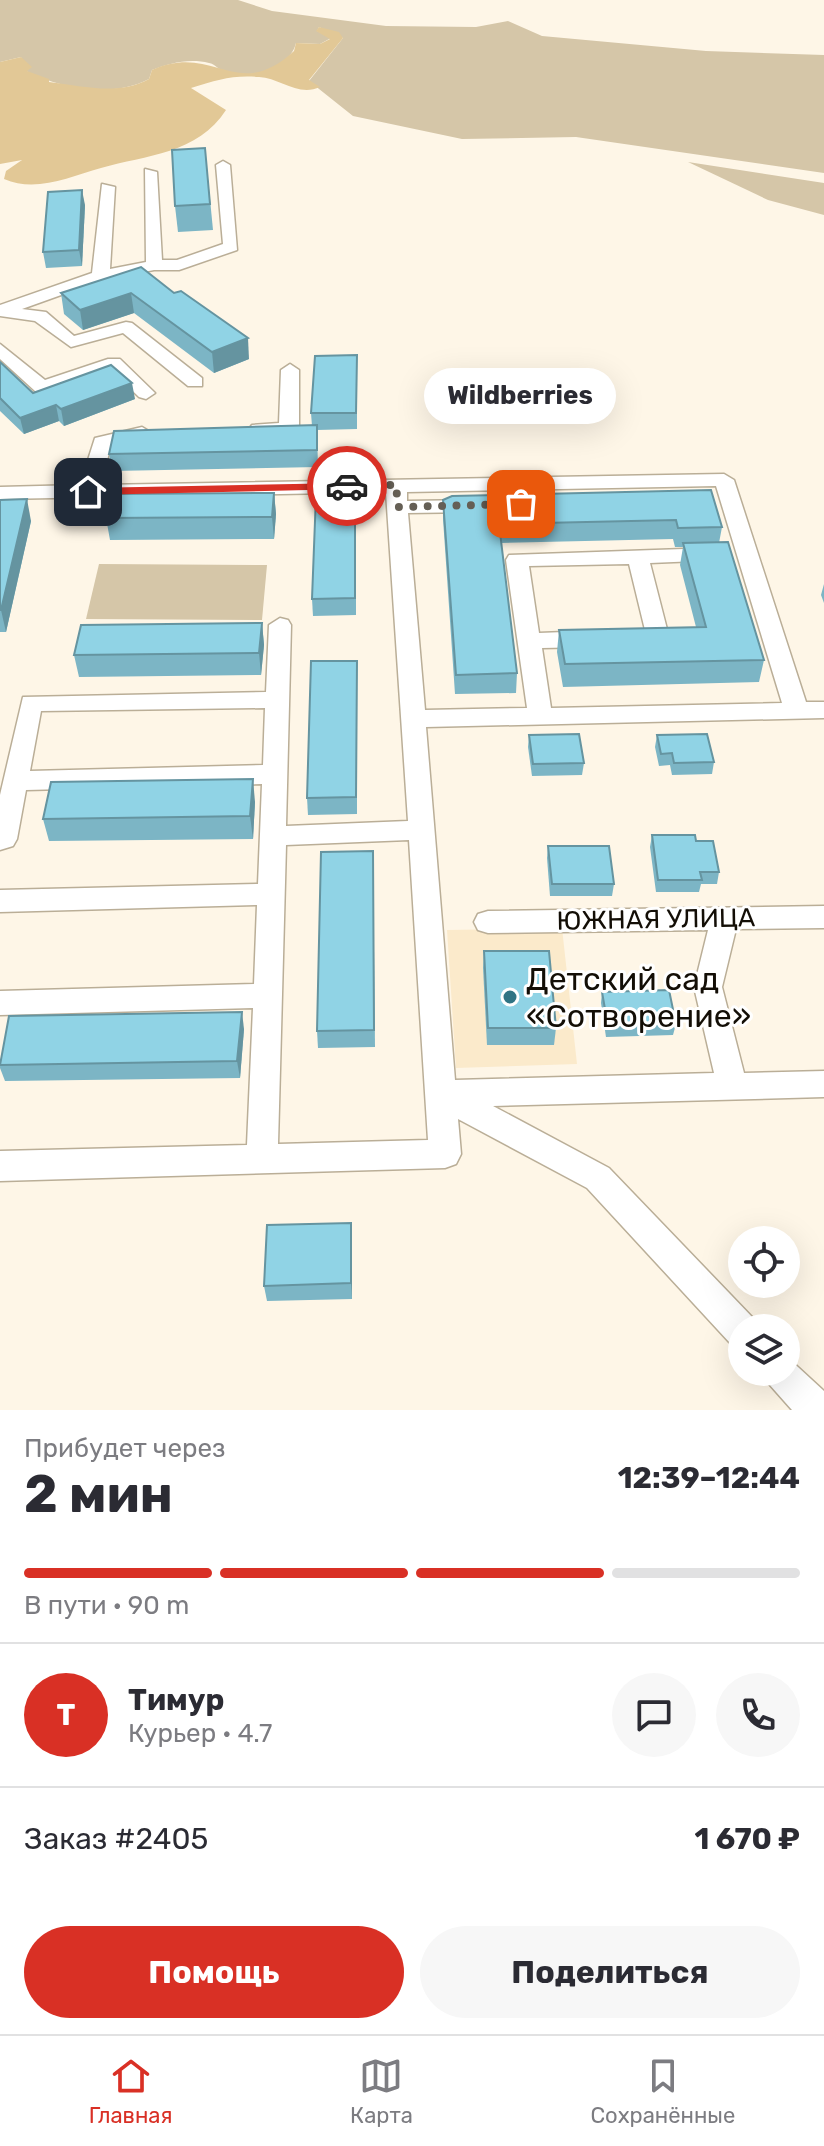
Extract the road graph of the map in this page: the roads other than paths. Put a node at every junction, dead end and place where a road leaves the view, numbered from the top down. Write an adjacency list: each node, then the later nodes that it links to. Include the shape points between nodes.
1 (223, 165): 4 (street, via 231,247 179,265)
2 (150, 172): 4 (street)
3 (107, 187): 5 (street)
4 (154, 265): 5 (street)
5 (99, 276): 6 (street)
6 (0, 311): 9 (street, via 40,316 71,342 126,327)
7 (0, 349): 10 (street, via 42,387 114,363)
8 (290, 370): 11 (street, via 289,428)
9 (195, 382)
10 (146, 393)
11 (242, 430)
12 (162, 433): 13 (street, via 102,442)
13 (88, 492): 14 (street); 15 (street)
14 (0, 493)
15 (397, 496): 16 (street, via 724,480); 24 (street)
16 (748, 554): 17 (street); 22 (street)
17 (638, 557): 19 (street, via 517,560); 19 (street, via 658,637)
18 (280, 625): 20 (street)
19 (529, 641): 23 (street)
20 (278, 700): 25 (street); 26 (street, via 31,703)
21 (824, 710): 22 (street)
22 (797, 711): 23 (street)
23 (540, 716): 24 (street)
24 (414, 719): 27 (street)
25 (275, 774): 26 (street); 28 (street)
26 (17, 781): 29 (street)
27 (422, 830): 28 (street); 39 (street)
28 (273, 836): 30 (street)
29 (0, 840)
30 (271, 894): 31 (street); 35 (street)
31 (0, 901)
32 (824, 917): 33 (street, ЮЖНАЯ УЛИЦА)
33 (725, 918): 34 (street, ЮЖНАЯ УЛИЦА); 38 (street, via 708,987)
34 (488, 922)
35 (267, 996): 36 (street); 40 (street)
36 (0, 1003)
37 (824, 1084): 38 (street)
38 (732, 1086): 39 (street)
39 (441, 1094): 40 (street, via 445,1154); 42 (street, via 598,1178)
40 (262, 1159): 41 (street)
41 (0, 1166)
42 (728, 1316)
43 (794, 1386): 44 (street)
44 (817, 1410)

